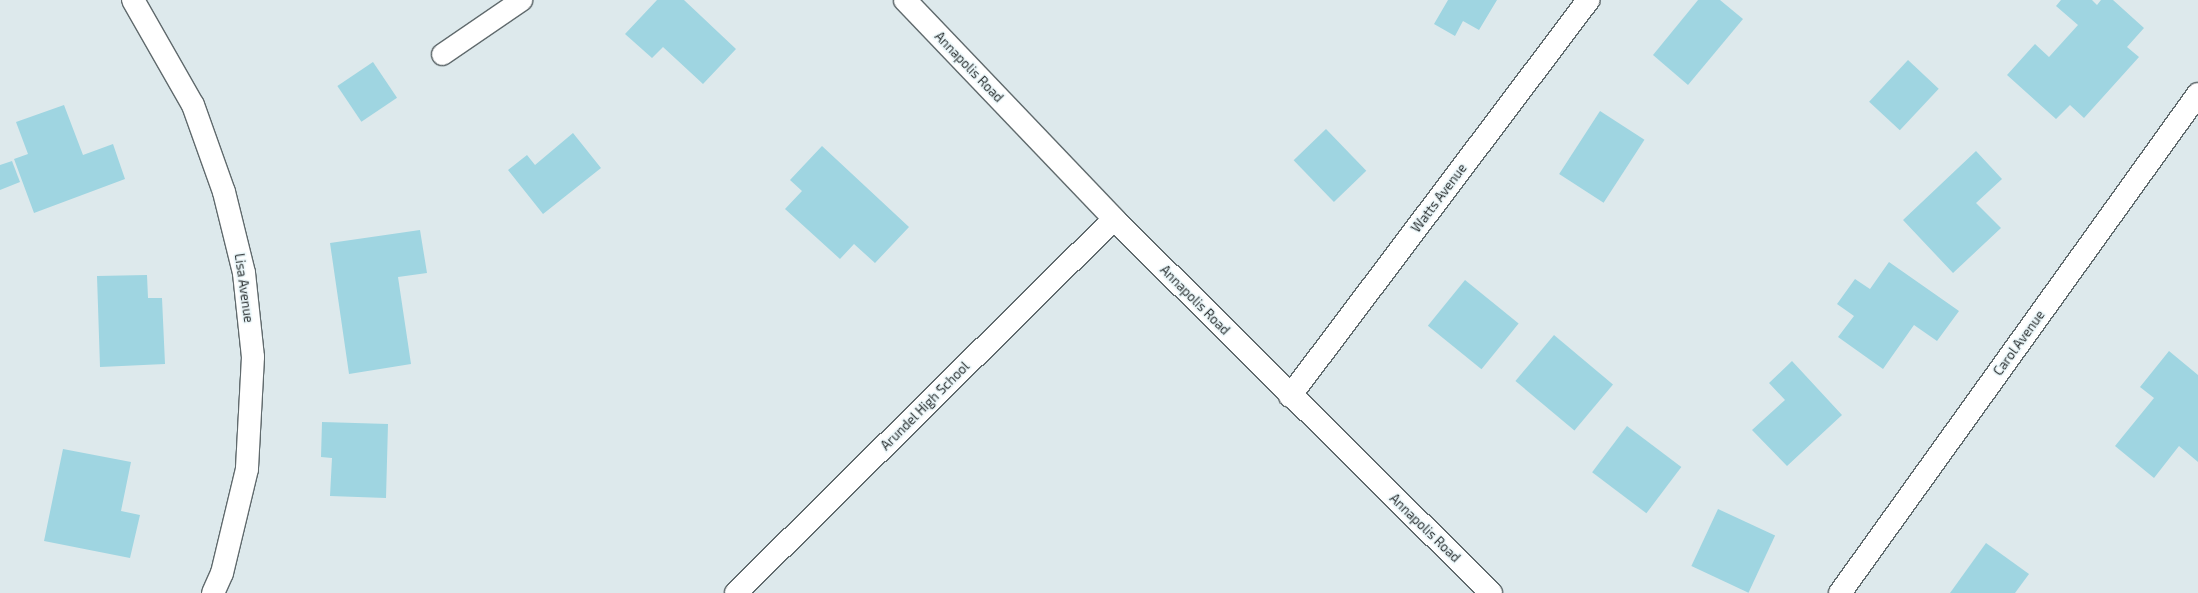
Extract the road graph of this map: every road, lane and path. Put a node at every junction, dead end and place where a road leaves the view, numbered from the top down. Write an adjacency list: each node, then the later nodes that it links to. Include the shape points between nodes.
1 (133, 0): 9 (street, Lisa Avenue, via 193,105 224,192 244,273 253,357 247,469 222,573)
2 (521, 0): 5 (lane)
3 (905, 0): 7 (street, Annapolis Road)
4 (1588, 0): 8 (street, Watts Avenue)
5 (442, 54)
6 (2198, 94): 12 (street, Carol Avenue)
7 (1114, 219): 8 (street, Annapolis Road); 10 (street, Arundel High School)
8 (1290, 396): 11 (street, Annapolis Road)
9 (213, 593)
10 (736, 593)
11 (1491, 593)
12 (1840, 593)

